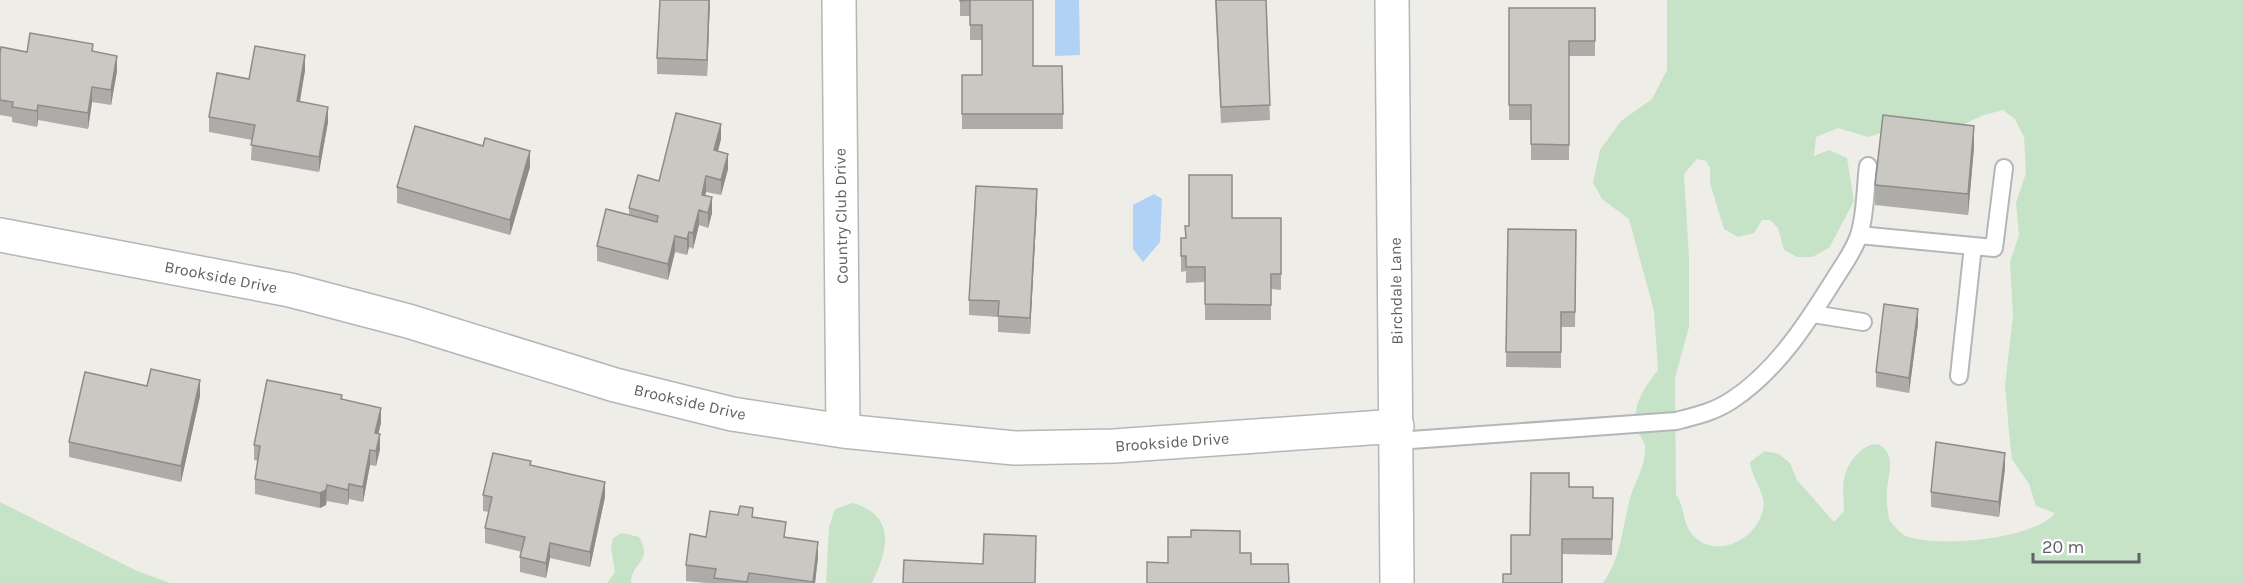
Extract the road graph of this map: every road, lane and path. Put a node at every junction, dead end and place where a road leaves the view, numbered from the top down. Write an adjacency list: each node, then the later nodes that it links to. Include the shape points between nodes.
1 (839, 0): 11 (street, Country Club Drive)
2 (1392, 0): 12 (street, Birchdale Lane)
3 (1868, 166): 6 (lane)
4 (2004, 168): 7 (lane, via 1994,248)
5 (0, 235): 11 (street, Brookside Drive, via 290,290 626,387 732,414)
6 (1859, 236): 7 (lane); 8 (lane)
7 (1973, 246): 10 (lane)
8 (1813, 314): 9 (lane); 12 (lane, via 1755,381 1705,415 1676,421)
9 (1863, 322)
10 (1959, 376)
11 (843, 431): 12 (street, Brookside Drive, via 1014,448)
12 (1397, 434): 13 (street, Birchdale Lane)
13 (1397, 583)

